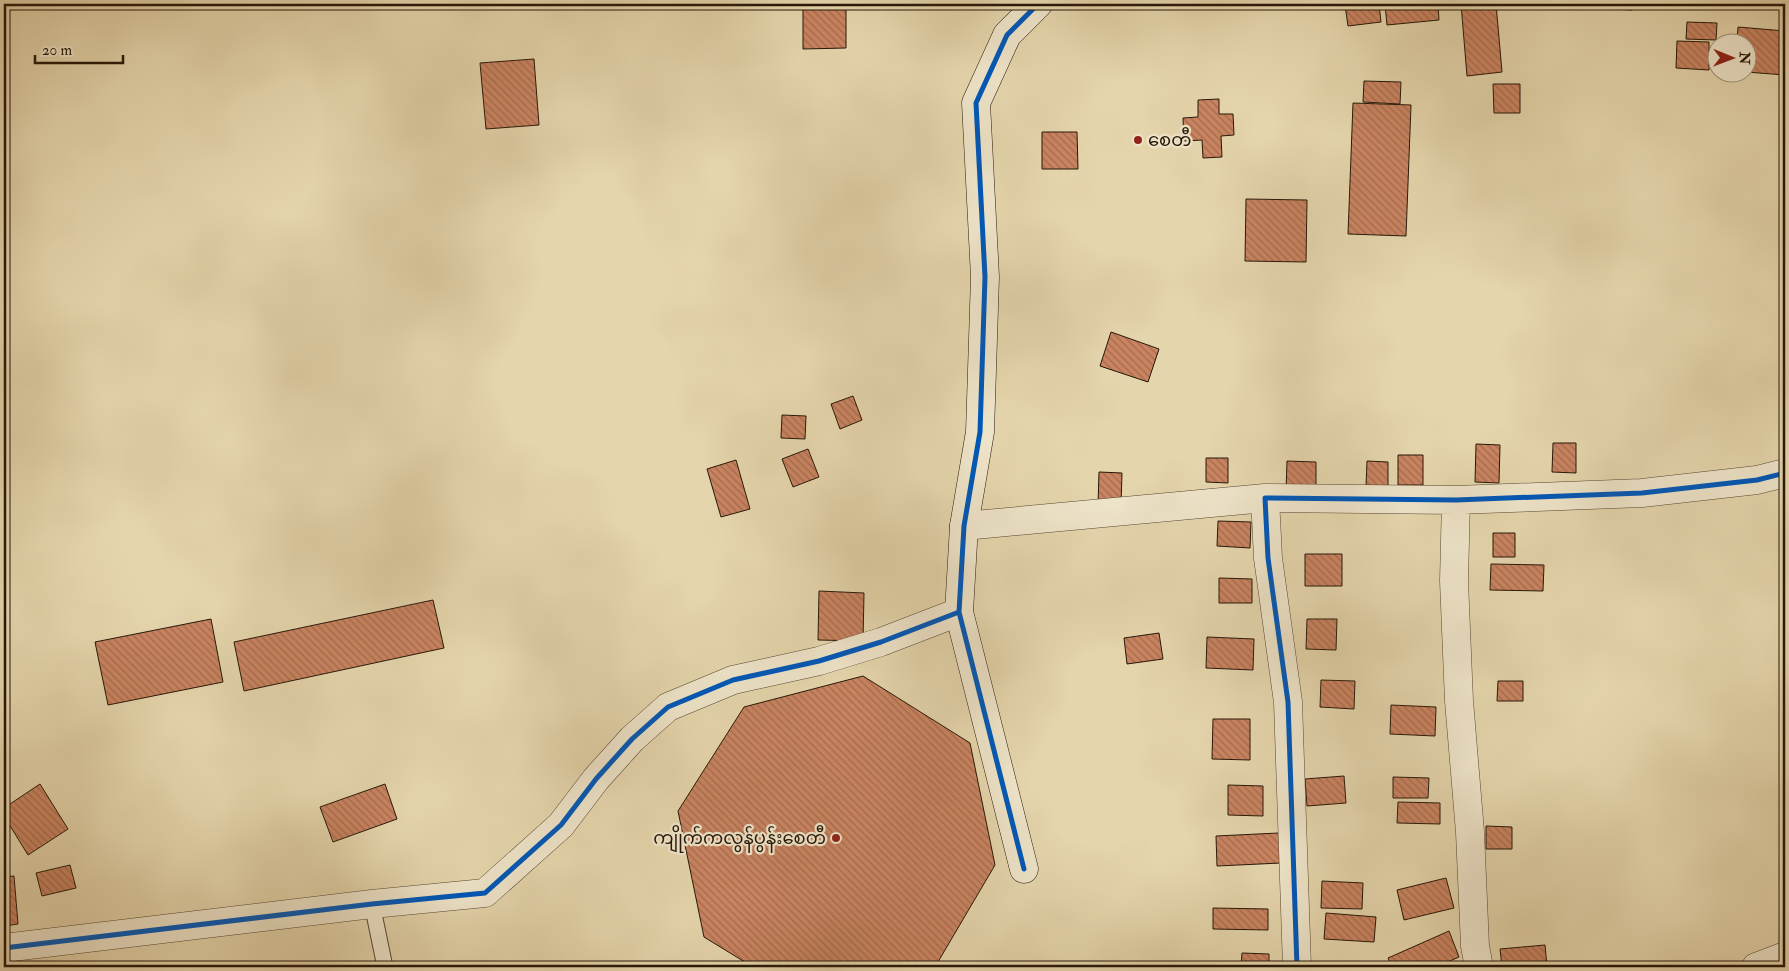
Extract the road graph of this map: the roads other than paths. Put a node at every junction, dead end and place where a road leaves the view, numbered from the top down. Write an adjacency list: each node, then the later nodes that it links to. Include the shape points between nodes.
1 (1038, 4): 5 (street, via 1007,35 976,103 985,277 980,432)
2 (1785, 474): 4 (street, via 1642,493)
3 (1265, 498): 4 (street); 5 (street); 12 (street, via 1268,558 1288,702)
4 (1456, 500): 13 (street, via 1454,581 1459,701)
5 (964, 526): 6 (street)
6 (958, 612): 7 (street); 8 (street, via 881,642 819,661 732,680 668,707 632,739 561,824 485,893)
7 (1024, 869)
8 (372, 904): 9 (street); 11 (lane)
9 (4, 948)
10 (1785, 956): 14 (street)
11 (385, 967)
12 (1297, 967)
13 (1478, 967)
14 (1756, 967)

